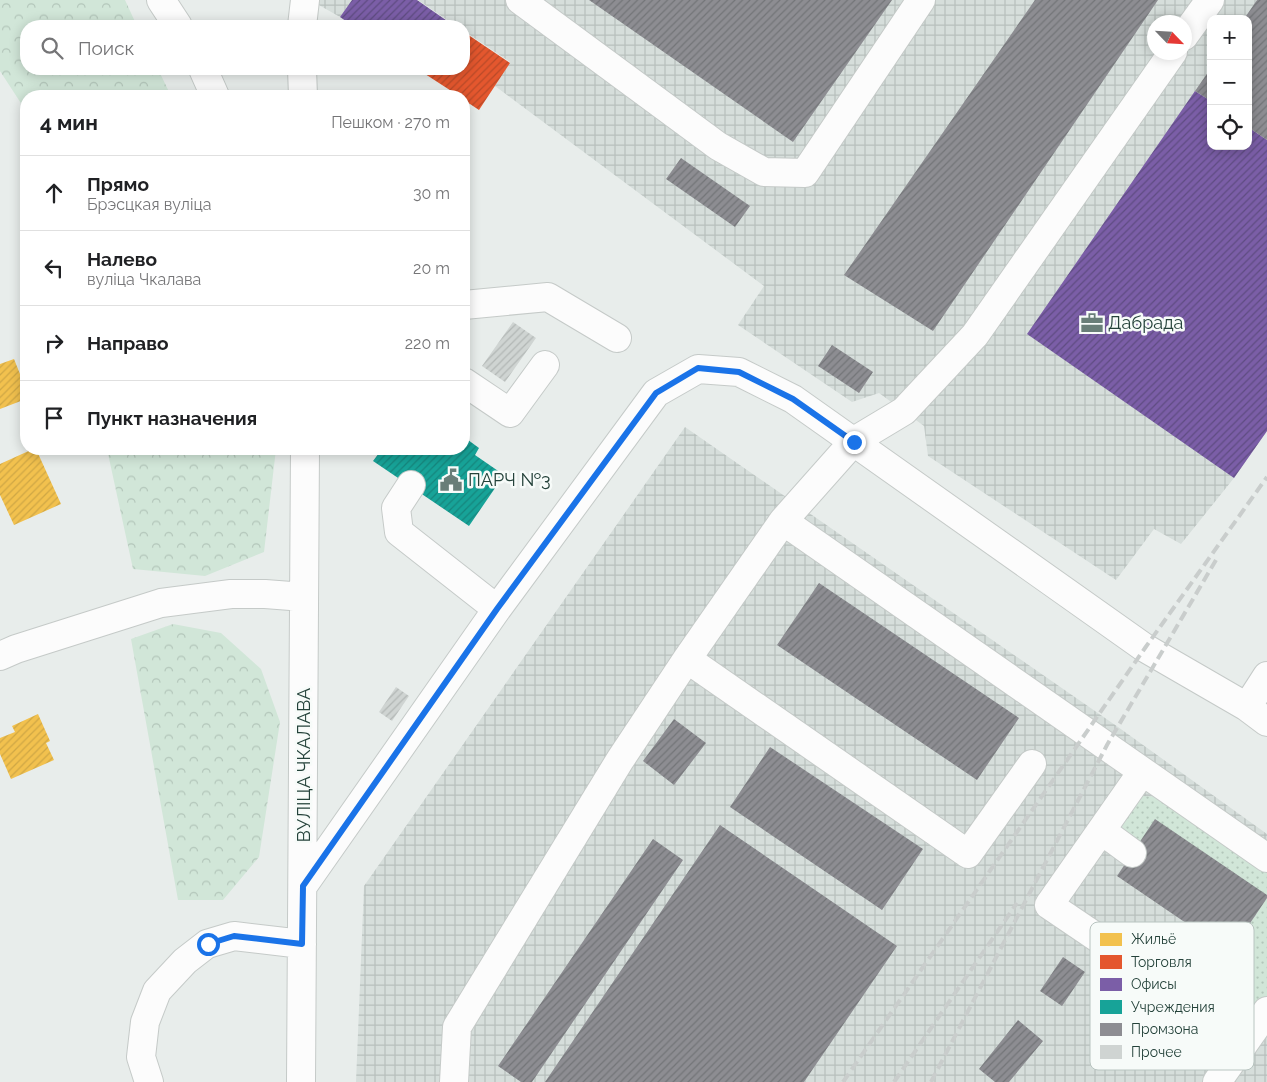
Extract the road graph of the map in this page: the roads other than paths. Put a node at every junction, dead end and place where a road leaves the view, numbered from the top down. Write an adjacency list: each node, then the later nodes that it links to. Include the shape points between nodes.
1 (161, 0): 6 (street)
2 (305, 0): 7 (street)
3 (520, 0): 4 (street, via 718,146 764,172 805,173)
4 (921, 0)
5 (1210, 0): 8 (street)
6 (174, 20)
7 (303, 20)
8 (1192, 25)
9 (1167, 60): 18 (street, via 975,335 904,411)
10 (206, 75): 12 (street)
11 (302, 75): 13 (street)
12 (212, 90)
13 (303, 90)
14 (470, 304): 15 (street, via 548,297)
15 (617, 338)
16 (545, 366): 17 (street, via 510,413)
17 (470, 386)
18 (854, 442): 21 (street); 23 (street, via 793,399 739,372 698,368 656,393); 27 (street, via 1145,648)
19 (305, 455): 22 (street, ВУЛІЦА ЧКАЛАВА)
20 (411, 485): 23 (street, via 396,508 399,532)
21 (783, 521): 25 (street); 29 (street)
22 (304, 597): 24 (street, via 231,594 161,603); 33 (street, ВУЛІЦА ЧКАЛАВА)
23 (497, 609): 33 (street)
24 (0, 656)
25 (687, 659): 28 (street, via 968,854); 41 (street, via 620,760 458,1027)
26 (1267, 676): 27 (street)
27 (1257, 715)
28 (1032, 764)
29 (1142, 772): 30 (street); 32 (street)
30 (1102, 831): 31 (street); 34 (street, via 1049,905)
31 (1132, 853)
32 (1267, 858)
33 (303, 886): 35 (street, ВУЛІЦА ЧКАЛАВА)
34 (1090, 933)
35 (302, 944): 39 (street, via 234,936 208,944 184,961 157,991 145,1022 141,1057); 40 (street, ВУЛІЦА ЧКАЛАВА)
36 (1267, 1011): 37 (street)
37 (1254, 1029)
38 (1225, 1070): 42 (street)
39 (149, 1082)
40 (301, 1082)
41 (454, 1082)
42 (1217, 1082)

